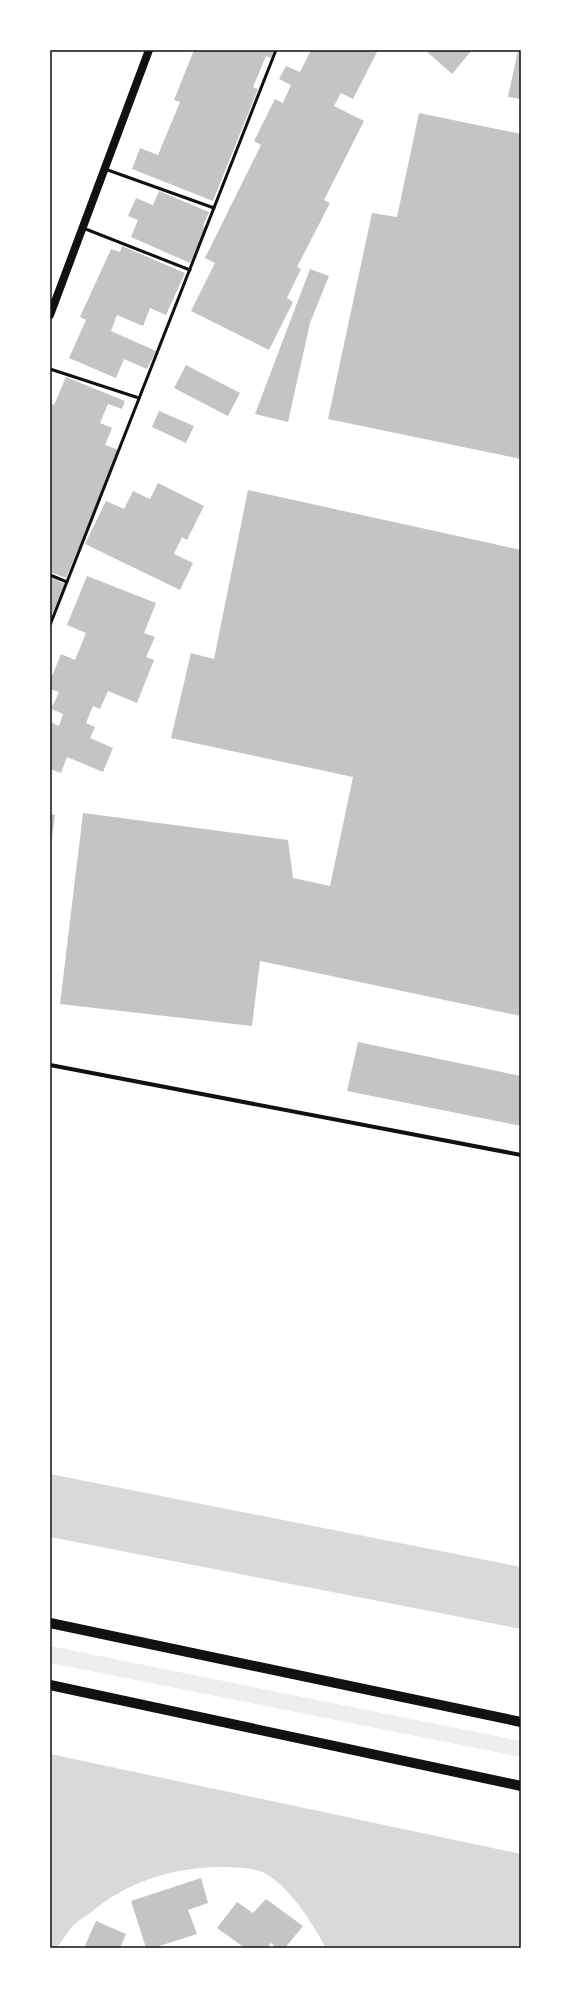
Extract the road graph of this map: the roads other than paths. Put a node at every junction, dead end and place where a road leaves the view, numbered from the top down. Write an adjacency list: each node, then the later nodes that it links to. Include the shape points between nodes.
1 (149, 50): 3 (main road)
2 (276, 50): 4 (lane)
3 (105, 169): 4 (lane); 5 (main road)
4 (214, 208): 6 (lane)
5 (83, 228): 6 (lane); 7 (main road)
6 (190, 270): 9 (lane)
7 (50, 315)
8 (50, 369): 9 (lane)
9 (139, 398): 11 (lane)
10 (50, 575): 11 (lane)
11 (67, 582): 12 (lane)
12 (50, 625)
13 (50, 1065): 14 (street)
14 (521, 1155)
15 (50, 1623): 17 (main road)
16 (50, 1685): 18 (main road)
17 (521, 1722)
18 (521, 1786)

